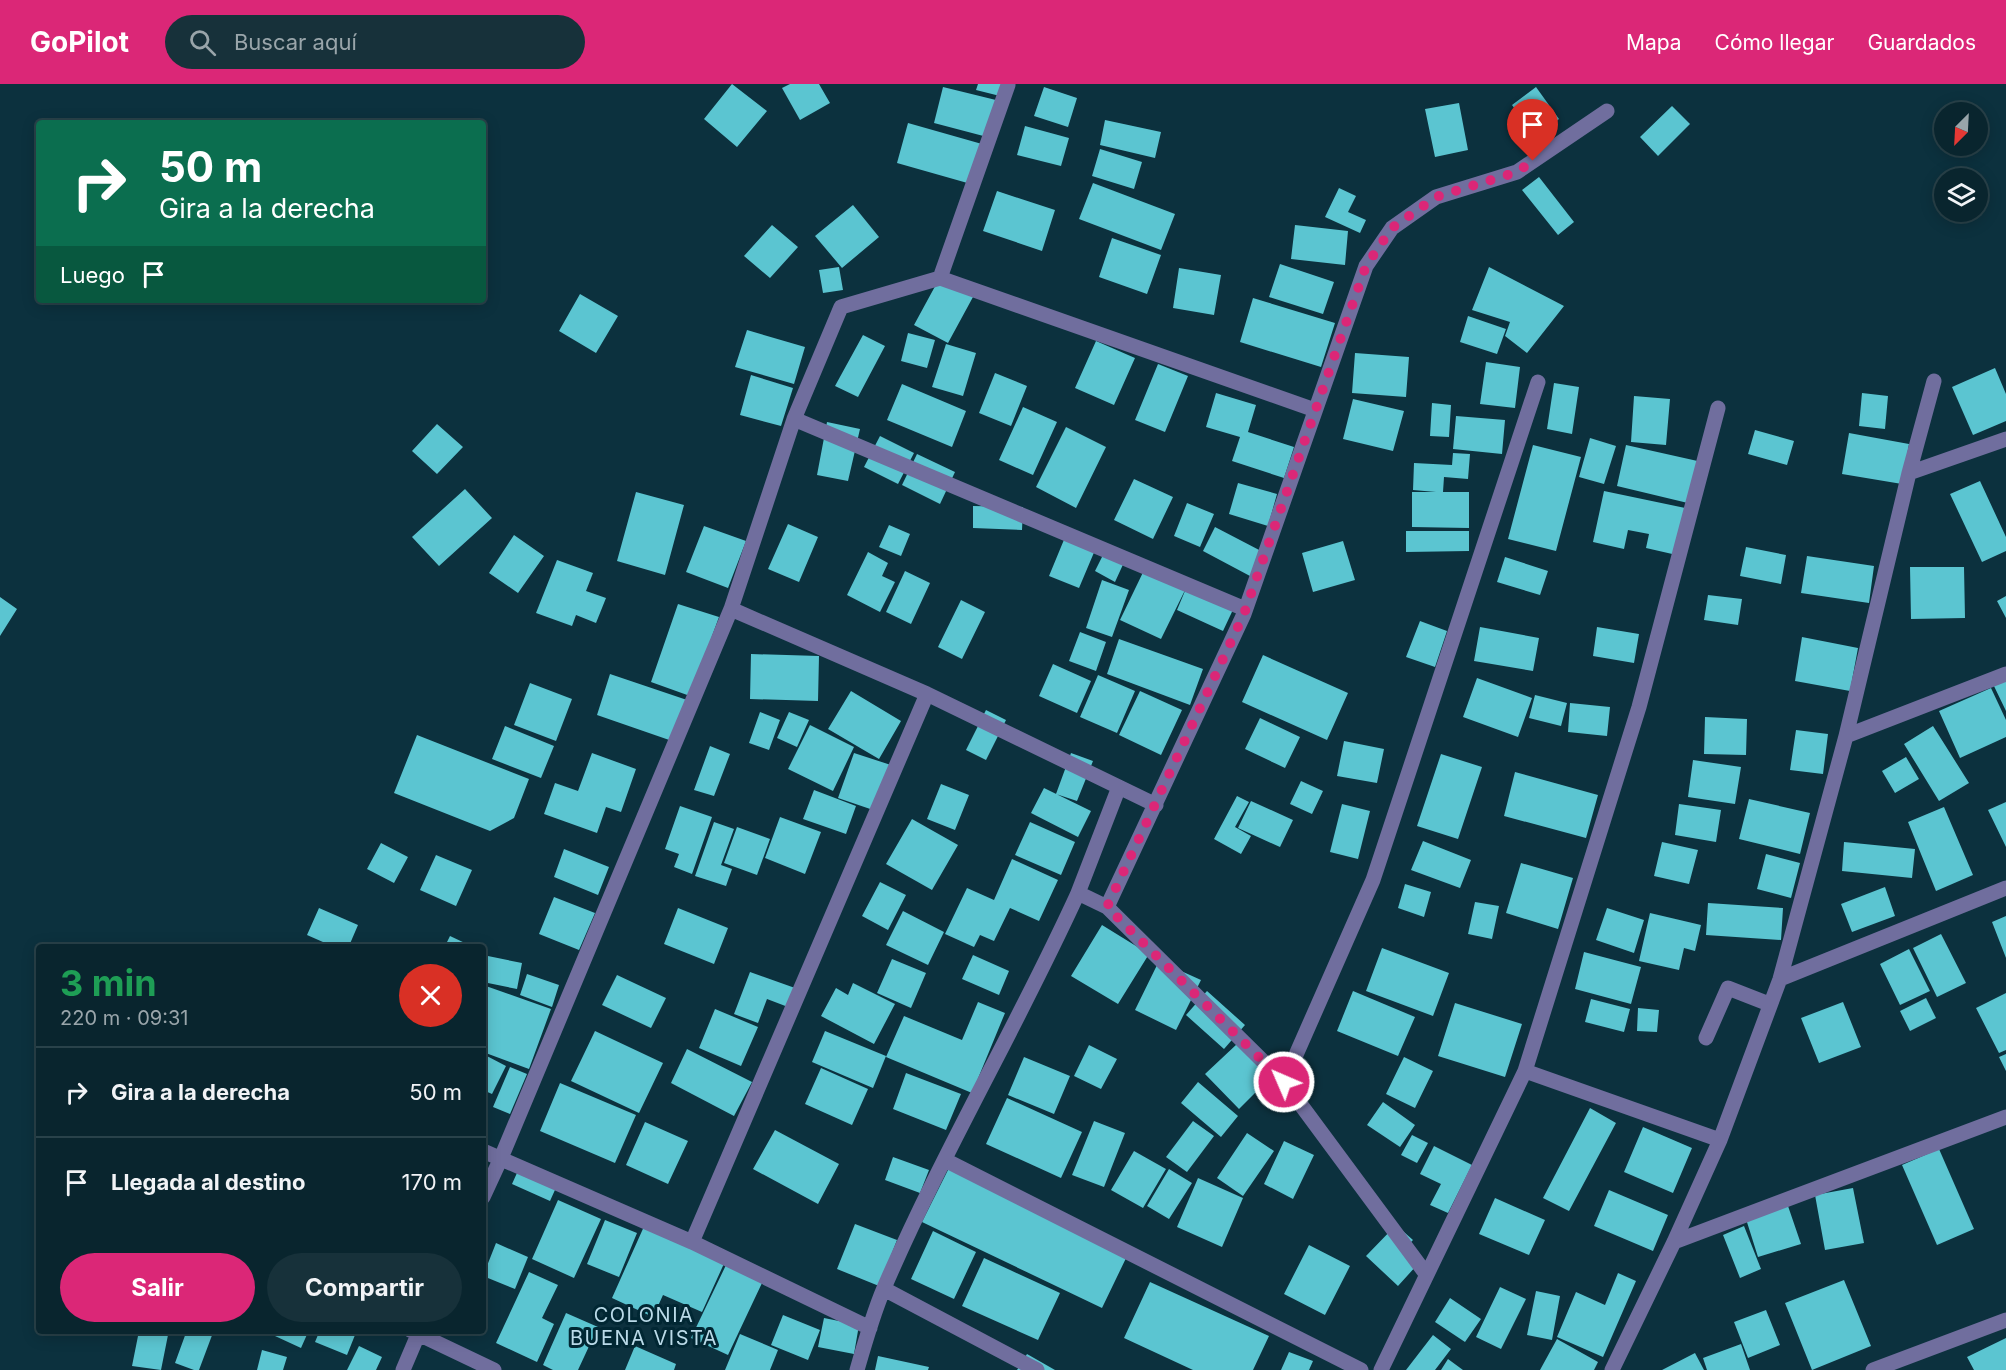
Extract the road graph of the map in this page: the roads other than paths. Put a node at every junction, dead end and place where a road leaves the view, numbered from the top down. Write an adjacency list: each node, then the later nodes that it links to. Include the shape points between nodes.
1 (1008, 85): 3 (street)
2 (1607, 111): 7 (street, via 1517,172 1436,197 1392,228 1366,266)
3 (940, 278): 7 (street); 8 (street, via 841,307)
4 (1934, 381): 10 (street)
5 (1538, 382): 25 (street, via 1373,880)
6 (1718, 408): 24 (street, via 1639,707)
7 (1315, 410): 12 (street)
8 (794, 419): 11 (street); 12 (street)
9 (2006, 439): 10 (street)
10 (1909, 473): 15 (street)
11 (731, 609): 14 (street); 29 (street)
12 (1245, 609): 17 (street)
13 (2006, 674): 15 (street)
14 (927, 694): 16 (street); 32 (street)
15 (1845, 736): 21 (street)
16 (1119, 787): 17 (street); 19 (street)
17 (1156, 805): 20 (street)
18 (2006, 888): 21 (street)
19 (1078, 894): 20 (street); 30 (street)
20 (1107, 907): 25 (street)
21 (1780, 979): 22 (street)
22 (1769, 1004): 23 (street, via 1728,988); 27 (street)
23 (1706, 1038)
24 (1525, 1071): 27 (street); 34 (street)
25 (1284, 1082): 34 (street)
26 (2006, 1117): 33 (street)
27 (1720, 1140): 33 (street)
28 (486, 1152): 29 (street)
29 (501, 1158): 31 (street); 32 (street)
30 (945, 1160): 35 (street); 44 (street)
31 (486, 1190)
32 (692, 1242): 37 (street)
33 (1674, 1242): 46 (street)
34 (1426, 1274): 45 (street)
35 (884, 1289): 37 (street); 43 (street)
36 (2006, 1320): 47 (street)
37 (870, 1328): 42 (street)
38 (415, 1334): 40 (street)
39 (420, 1334): 41 (street)
40 (404, 1370)
41 (494, 1370)
42 (856, 1370)
43 (1037, 1370)
44 (1361, 1370)
45 (1381, 1370)
46 (1612, 1370)
47 (1873, 1370)

